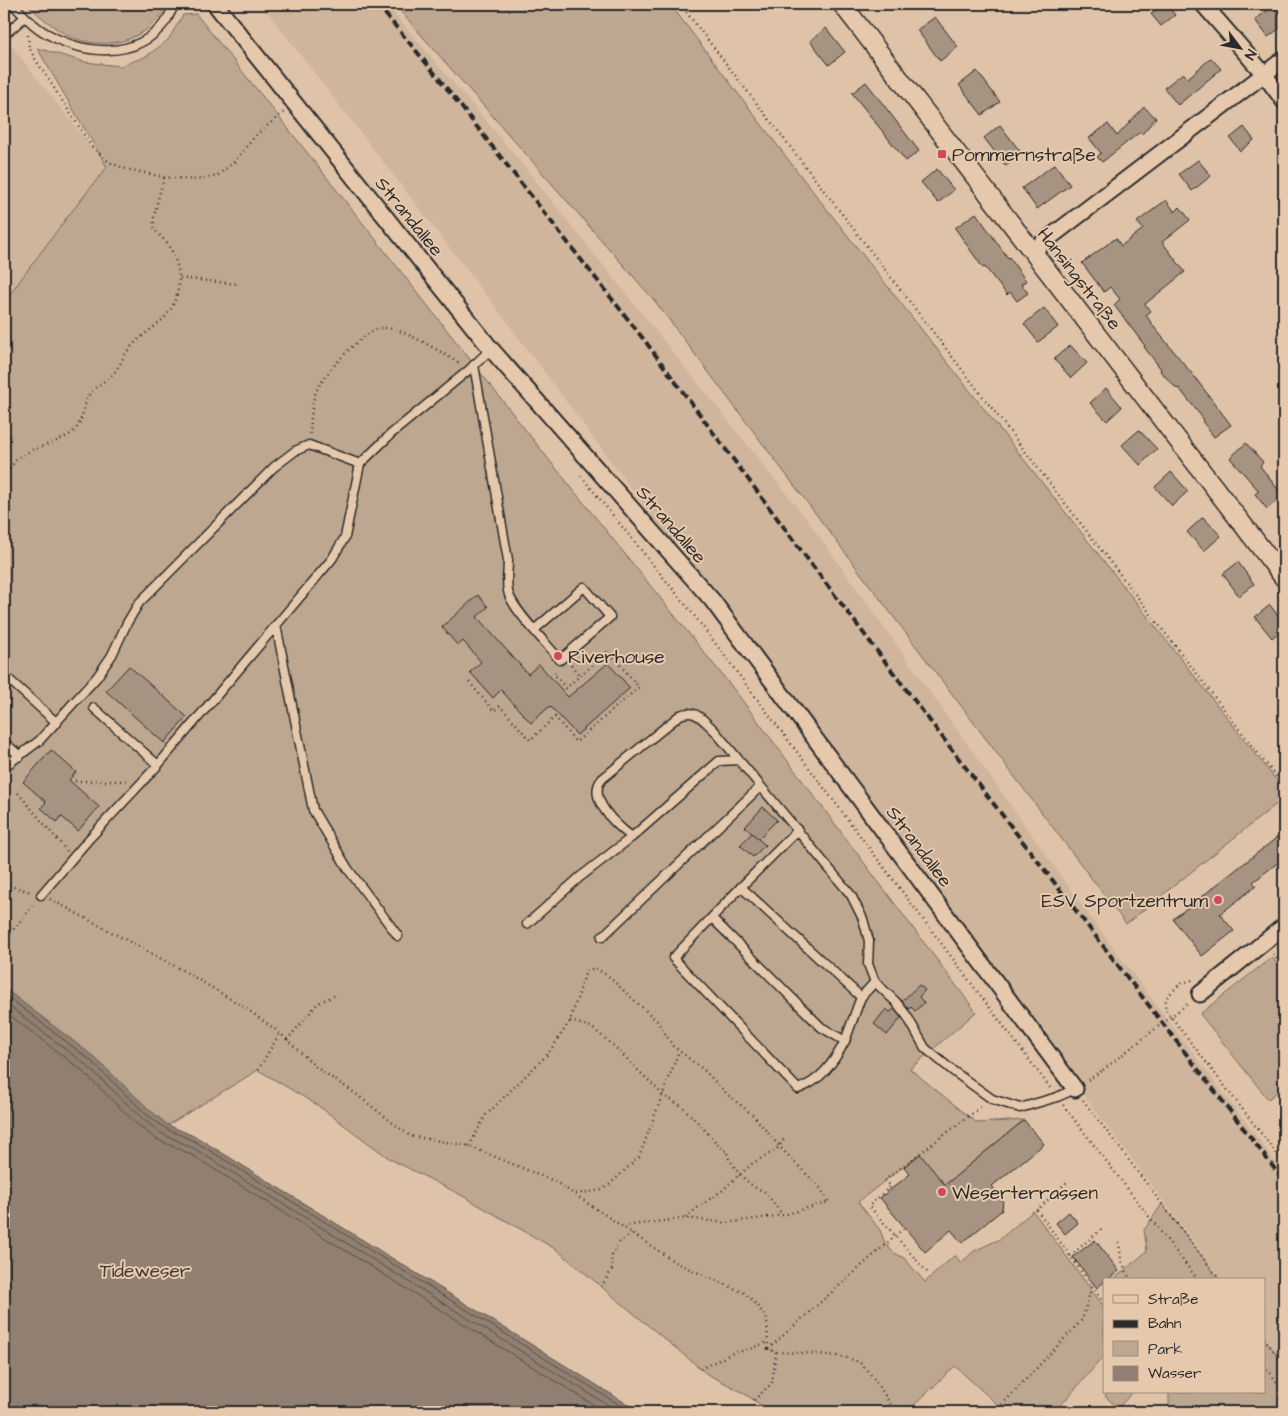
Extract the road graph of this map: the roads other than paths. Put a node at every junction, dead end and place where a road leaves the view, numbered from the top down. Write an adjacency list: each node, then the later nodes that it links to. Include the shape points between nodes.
1 (13, 4): 6 (lane)
2 (175, 4): 6 (lane, via 166,21 151,36 136,46 118,50 102,51 63,42)
3 (215, 4): 12 (street, Strandallee)
4 (842, 4): 11 (street, Hansingstraße)
5 (1203, 4): 9 (street)
6 (25, 17): 7 (lane)
7 (4, 36)
8 (1284, 59): 9 (street)
9 (1264, 74): 10 (street); 11 (street)
10 (1284, 101)
11 (1032, 251): 15 (street, Hansingstraße)
12 (491, 349): 13 (lane); 40 (street, Strandallee, via 712,600)
13 (472, 367): 14 (lane); 17 (lane, via 508,560 508,592)
14 (360, 464): 16 (lane, via 345,537 332,559); 20 (lane, via 309,446 295,451 274,467 139,603 97,677)
15 (1284, 578)
16 (276, 625): 24 (lane); 34 (lane, via 313,810 348,869)
17 (534, 630): 17 (lane, via 584,587 610,617 560,660)
18 (4, 675): 20 (lane)
19 (94, 708): 24 (lane)
20 (57, 723): 22 (lane)
21 (4, 742): 22 (lane)
22 (20, 756): 25 (lane)
23 (739, 760): 26 (lane); 28 (lane, via 719,761); 28 (lane, via 714,730 695,714 686,712 680,715 606,776 597,788 599,803)
24 (158, 765): 30 (lane)
25 (4, 767)
26 (760, 787): 27 (lane); 35 (lane)
27 (798, 830): 29 (lane); 36 (lane, via 851,895 863,919 869,941 868,964)
28 (632, 836): 32 (lane)
29 (741, 887): 31 (lane); 38 (lane)
30 (41, 895)
31 (712, 918): 39 (lane, via 821,1027); 39 (lane, via 674,958 798,1089 811,1084 834,1061)
32 (527, 924)
33 (1284, 926): 37 (street)
34 (398, 936)
35 (602, 937)
36 (875, 982): 38 (lane); 40 (lane, via 907,1016 925,1048 992,1099 1020,1108)
37 (1204, 990)
38 (862, 997): 39 (lane)
39 (845, 1041)
40 (1076, 1089)

